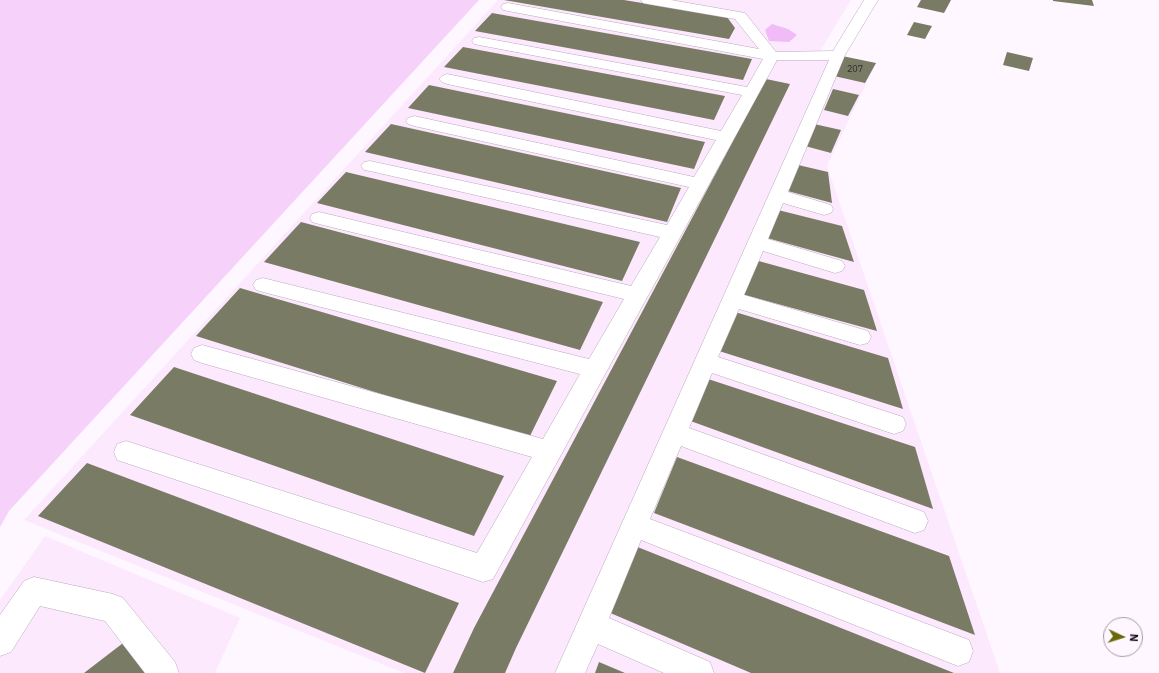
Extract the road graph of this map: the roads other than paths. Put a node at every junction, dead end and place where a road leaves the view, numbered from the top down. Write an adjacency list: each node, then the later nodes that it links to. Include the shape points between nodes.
1 (648, 0): 6 (street, via 740,16)
2 (871, 0): 5 (street)
3 (508, 8): 6 (street)
4 (479, 42): 8 (street)
5 (838, 55): 6 (street); 13 (street, via 805,153)
6 (772, 56): 8 (street)
7 (447, 79): 10 (street)
8 (751, 92): 10 (street)
9 (414, 121): 12 (street)
10 (726, 137): 12 (street)
11 (370, 166): 16 (street)
12 (700, 184): 16 (street)
13 (778, 195): 14 (street); 17 (street)
14 (824, 209)
15 (319, 218): 20 (street)
16 (672, 233): 20 (street)
17 (757, 242): 18 (street); 21 (street)
18 (835, 266)
19 (264, 285): 25 (street)
20 (637, 295): 25 (street)
21 (732, 299): 22 (street); 24 (street)
22 (860, 338)
23 (202, 354): 29 (street)
24 (705, 362): 26 (street); 27 (street)
25 (595, 369): 29 (street)
26 (894, 424)
27 (674, 433): 30 (street); 31 (street)
28 (126, 452): 29 (street, via 483,569)
29 (549, 452)
30 (915, 521)
31 (634, 525): 32 (street); 34 (street)
32 (590, 625): 36 (street); 37 (street)
33 (0, 641): 35 (street, via 34,591 114,608)
34 (958, 651)
35 (164, 673)
36 (570, 673)
37 (699, 673)

